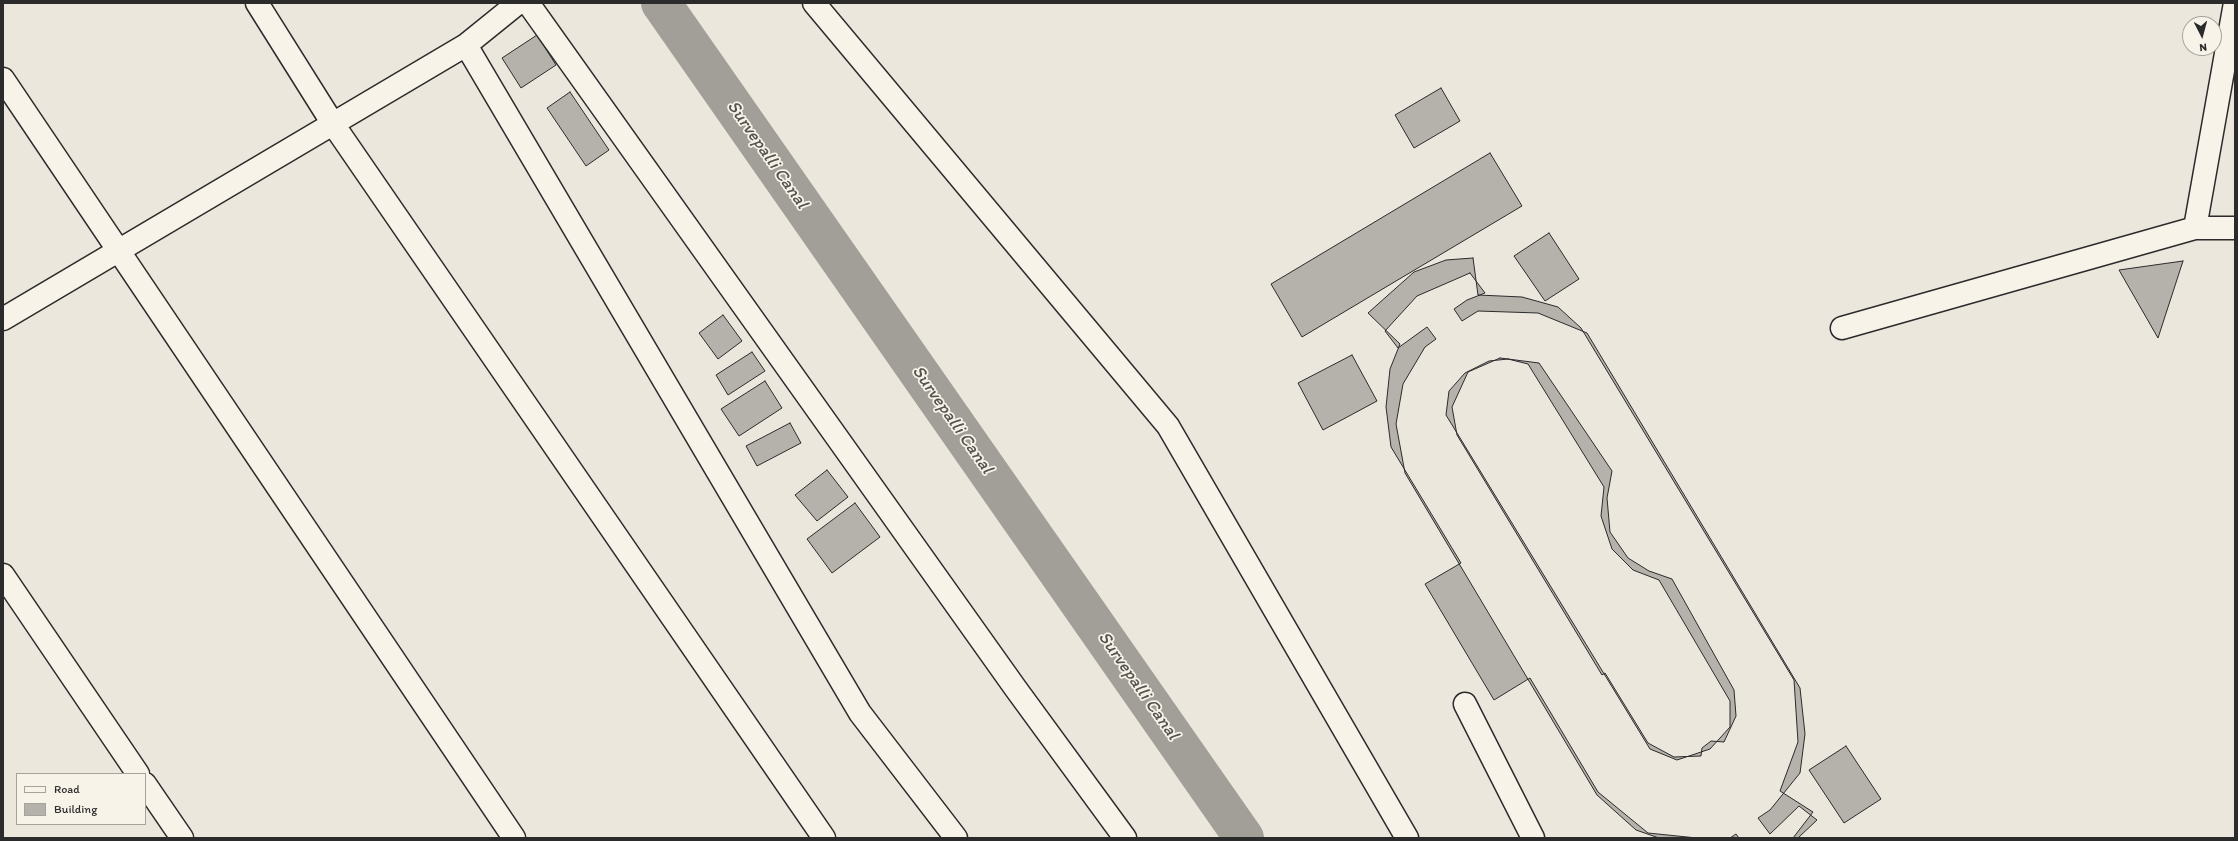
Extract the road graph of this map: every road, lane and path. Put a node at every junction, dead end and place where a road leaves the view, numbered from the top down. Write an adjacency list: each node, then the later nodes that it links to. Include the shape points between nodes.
1 (256, 3): 8 (street)
2 (518, 3): 6 (street)
3 (528, 3): 22 (street, via 1016,689)
4 (814, 3): 23 (street, via 1168,426)
5 (2234, 3): 9 (street)
6 (466, 46): 8 (street); 21 (street, via 860,713)
7 (3, 79): 11 (street)
8 (334, 124): 11 (street); 20 (street)
9 (2195, 228): 10 (street); 13 (street)
10 (2235, 228)
11 (118, 252): 12 (street); 19 (street)
12 (3, 319)
13 (1842, 328)
14 (3, 575): 16 (street)
15 (1464, 704): 24 (street)
16 (137, 773)
17 (146, 785): 18 (street)
18 (182, 838)
19 (514, 838)
20 (824, 838)
21 (956, 838)
22 (1125, 838)
23 (1407, 838)
24 (1533, 838)

